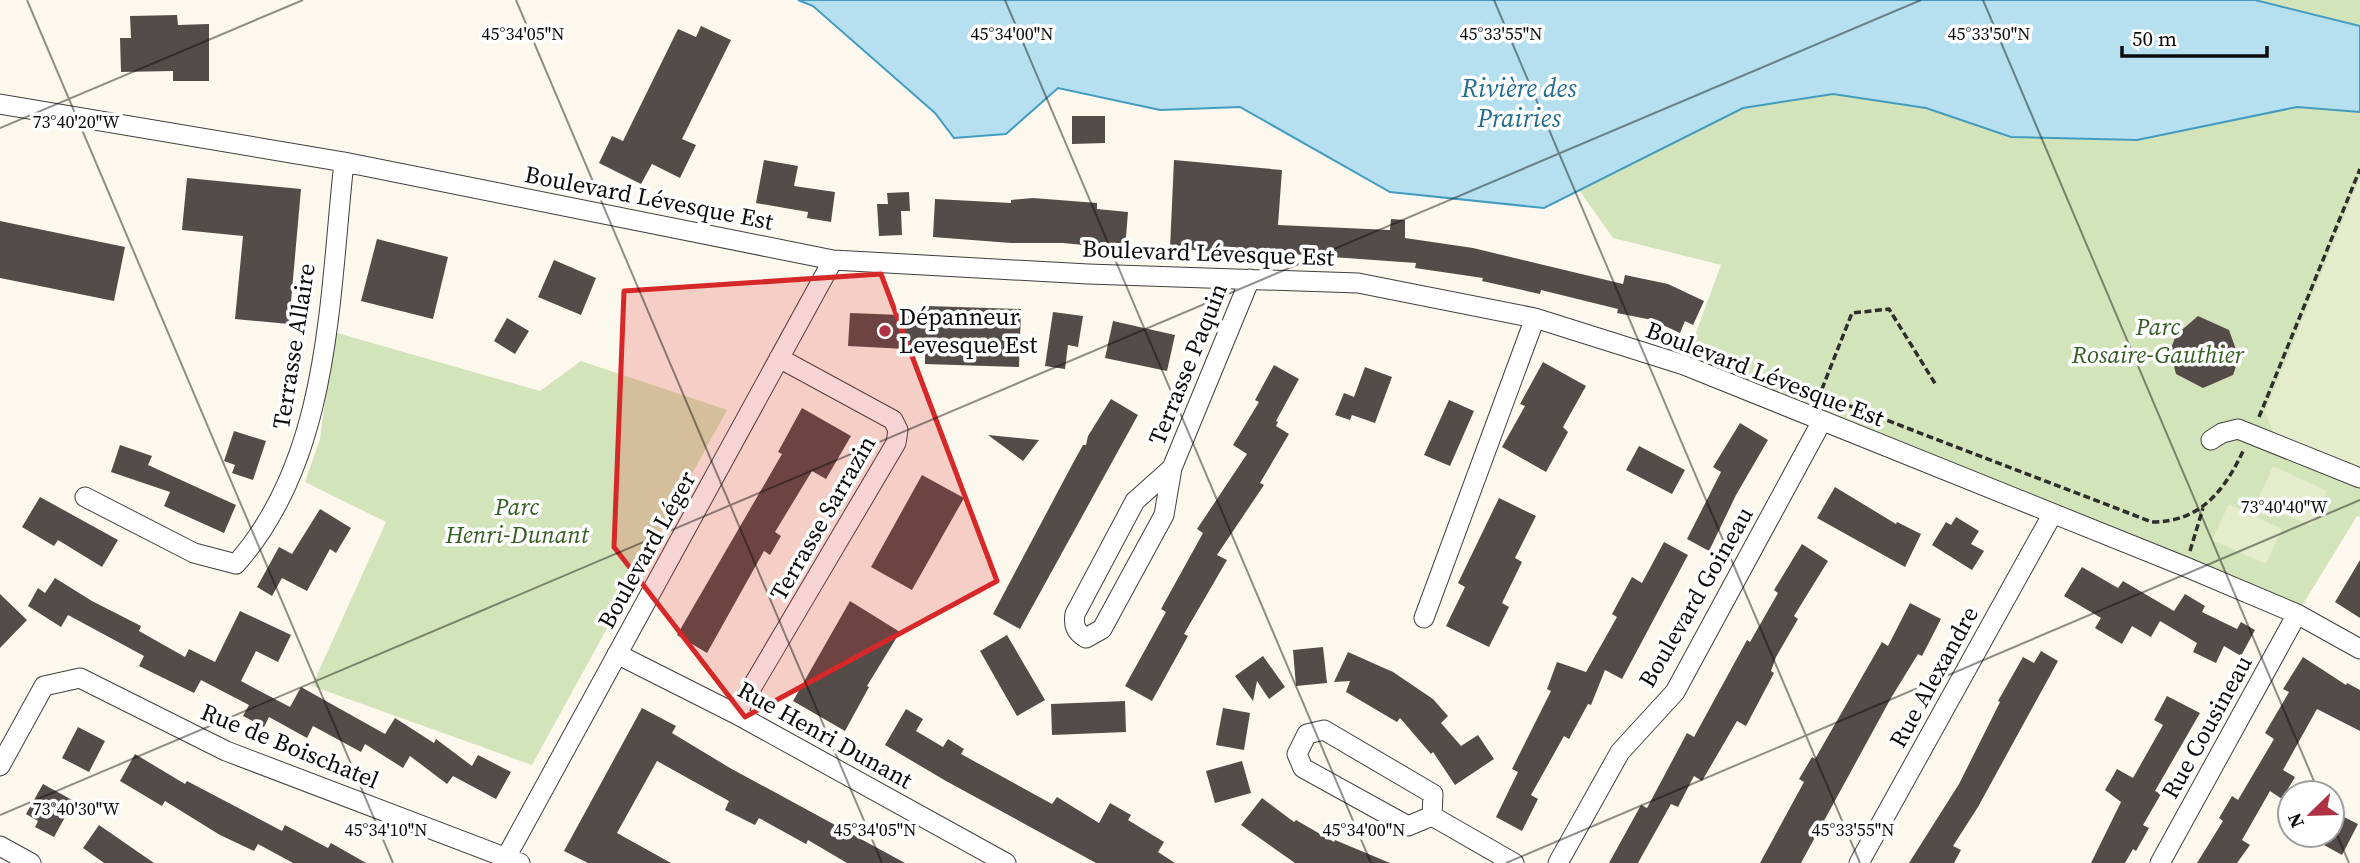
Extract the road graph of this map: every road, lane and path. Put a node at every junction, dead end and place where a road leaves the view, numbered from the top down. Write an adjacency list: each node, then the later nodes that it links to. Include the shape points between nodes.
1 (0, 104): 2 (street, Boulevard Lévesque Est)
2 (344, 162): 4 (street, Boulevard Lévesque Est); 14 (street, Terrasse Allaire, via 323,341 304,444 258,539 236,564 194,552)
3 (2360, 169): 10 (path)
4 (833, 260): 5 (street, Boulevard Lévesque Est); 7 (street, Boulevard Léger)
5 (1250, 279): 6 (street, Boulevard Lévesque Est, via 1358,283); 12 (street, Terrasse Paquin)
6 (1535, 318): 9 (street, Boulevard Lévesque Est, via 1684,365); 19 (street)
7 (779, 358): 21 (street, Boulevard Léger); 22 (street, Terrasse Sarrazin, via 893,419 898,430 896,443)
8 (1936, 385): 9 (path, via 1889,309 1852,313)
9 (1816, 418): 15 (path, via 1834,400 2143,520 2168,521); 16 (street, Boulevard Lévesque Est); 30 (street, Boulevard Goineau, via 1675,692 1620,752)
10 (2252, 434): 11 (street, via 2238,429); 13 (street); 15 (path, via 2230,480)
11 (2211, 440)
12 (1172, 468): 12 (street, Terrasse Paquin, via 1135,501 1075,614 1073,624 1086,638 1102,629 1164,515)
13 (2360, 478)
14 (85, 497)
15 (2203, 506): 17 (path)
16 (2052, 515): 17 (street, Boulevard Lévesque Est); 31 (street, Rue Alexandre)
17 (2186, 567): 18 (street, Boulevard Lévesque Est)
18 (2297, 614): 20 (street, Boulevard Lévesque Est); 32 (street, Rue Cousineau)
19 (1424, 618)
20 (2360, 649)
21 (617, 654): 22 (street, Rue Henri Dunant); 26 (street, Boulevard Léger)
22 (736, 714): 28 (street, Rue Henri Dunant)
23 (0, 766): 26 (street, Rue de Boischatel, via 44,686 80,678 226,751)
24 (1432, 816): 24 (street, via 1433,794 1324,730 1307,734 1297,754 1303,768 1408,826); 29 (street)
25 (0, 846): 27 (street)
26 (510, 860)
27 (31, 863)
28 (1006, 863)
29 (1514, 863)
30 (1559, 863)
31 (1859, 863)
32 (2160, 863)

